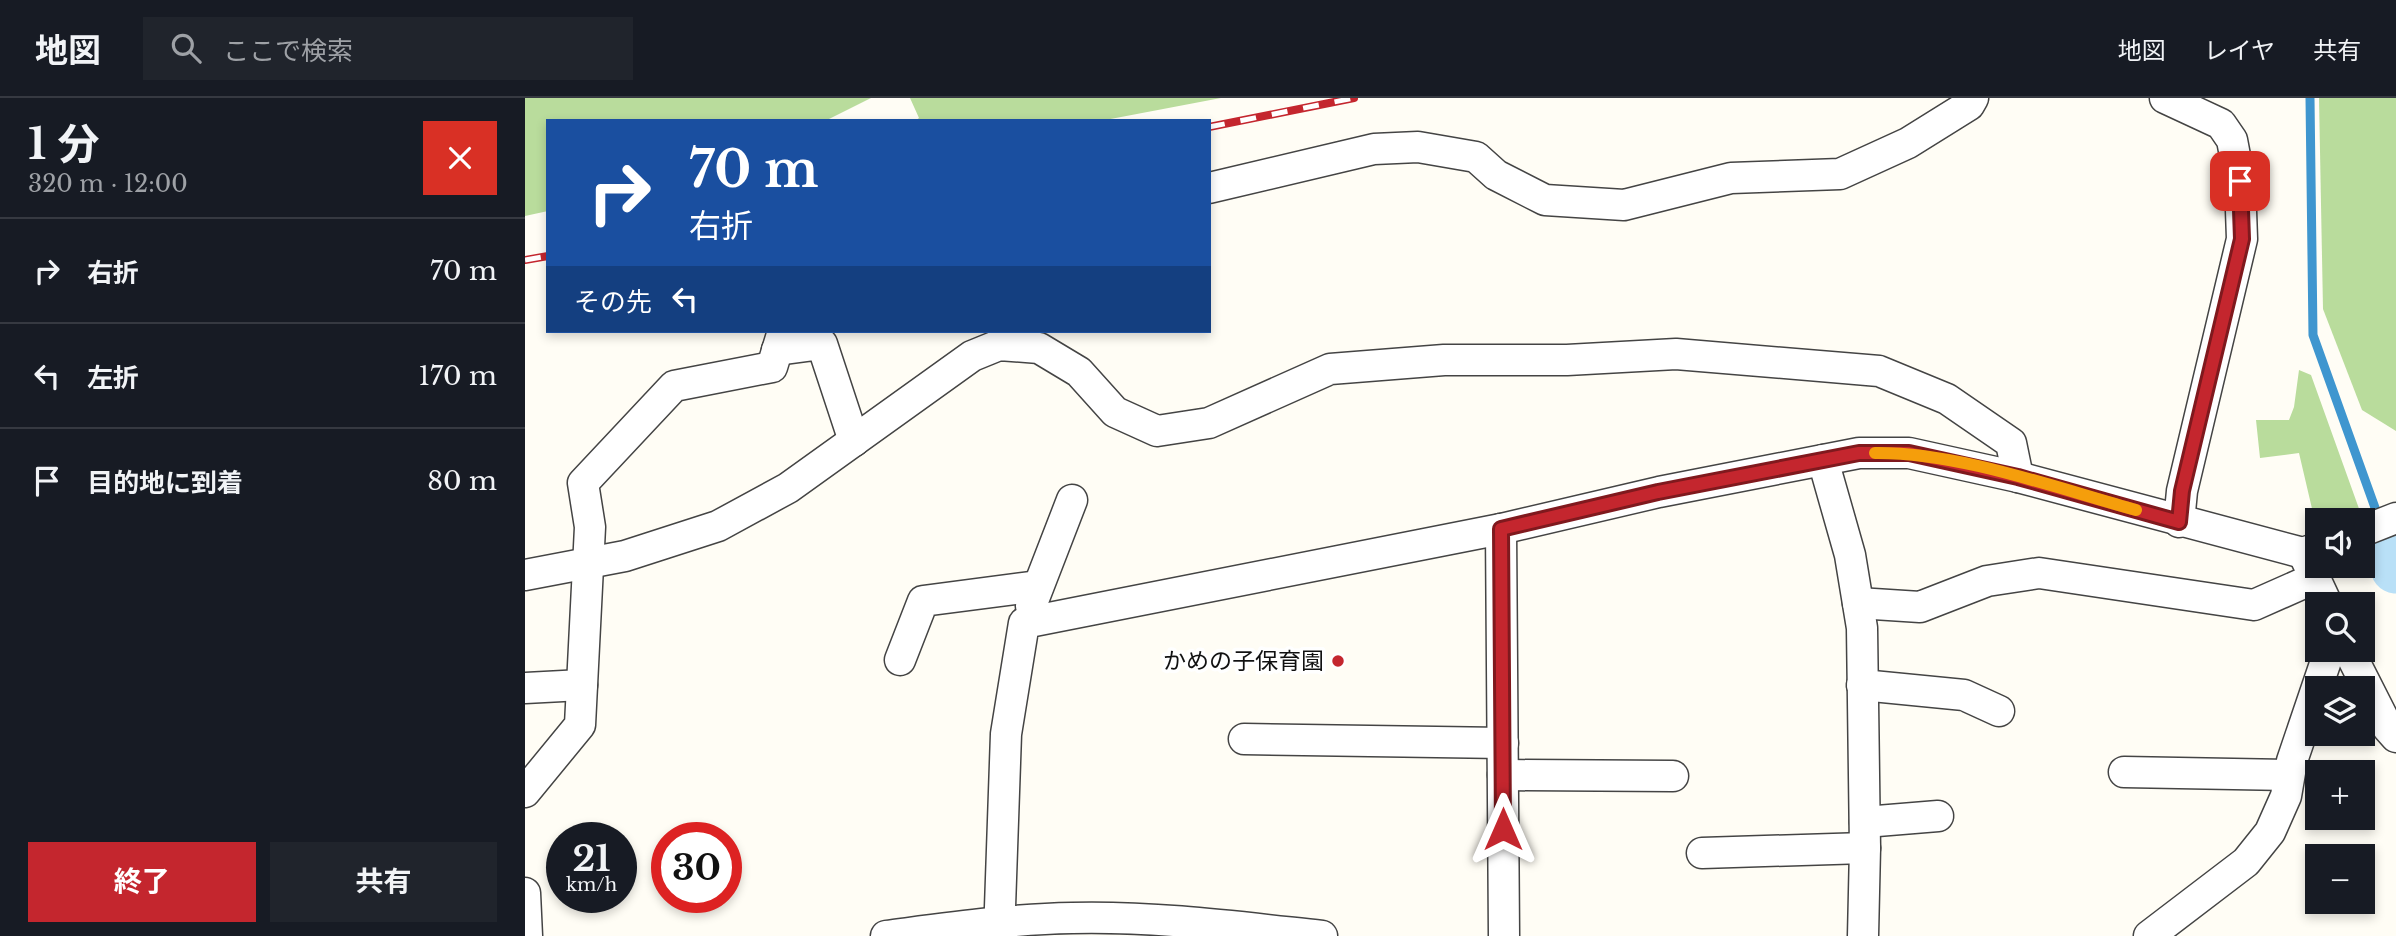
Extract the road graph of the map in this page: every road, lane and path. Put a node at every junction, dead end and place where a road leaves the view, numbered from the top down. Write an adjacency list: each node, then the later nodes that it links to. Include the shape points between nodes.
1 (1973, 98): 3 (street, via 1908,143 1840,174 1731,178 1624,205 1545,200 1496,175 1476,157 1418,147 1374,149)
2 (2165, 98): 10 (street, via 2221,124 2232,140 2240,181 2242,239 2182,491)
3 (1211, 188)
4 (1043, 339): 6 (street, via 999,345 971,356); 8 (street, via 1115,412 1157,431 1209,424 1330,369 1444,360 1676,354 1879,371 1947,399 2011,443)
5 (780, 340): 6 (street, via 823,344); 12 (street, via 772,367 674,386 583,483 590,527)
6 (853, 441): 12 (street, via 789,488 718,526)
7 (1823, 460): 8 (street, via 1859,453 1909,453); 11 (street); 17 (street, via 1850,555)
8 (2018, 477): 10 (street)
9 (1072, 500): 16 (street)
10 (2179, 522): 13 (street)
11 (1501, 529): 18 (street); 28 (street)
12 (587, 564): 14 (street); 22 (street)
13 (2305, 566)
14 (525, 575)
15 (2305, 576): 17 (street, via 2254,605 2039,573 1987,580 1920,607)
16 (1038, 586): 18 (street); 19 (street, via 923,601)
17 (1857, 603): 23 (street)
18 (1024, 622): 39 (street, via 1006,734)
19 (900, 660)
20 (2326, 662): 31 (street)
21 (2355, 662): 26 (street)
22 (582, 685): 24 (street); 33 (street, via 580,725)
23 (1862, 685): 25 (street, via 1964,695); 35 (street)
24 (525, 688)
25 (1999, 710)
26 (2396, 737)
27 (1244, 739): 28 (street)
28 (1503, 743): 30 (street)
29 (2124, 772): 31 (street)
30 (1503, 775): 32 (street); 43 (street)
31 (2289, 775): 38 (street, via 2286,796 2270,832 2246,862)
32 (1673, 776)
33 (525, 792)
34 (1938, 816): 35 (street)
35 (1865, 835): 36 (street); 44 (street)
36 (1702, 853)
37 (525, 893): 40 (street)
38 (2192, 903): 45 (street); 46 (street)
39 (999, 929): 41 (street); 42 (street, via 1073,918 1177,921)
40 (527, 936)
41 (886, 936)
42 (1322, 936)
43 (1504, 936)
44 (1863, 936)
45 (2149, 936)
46 (2191, 936)

